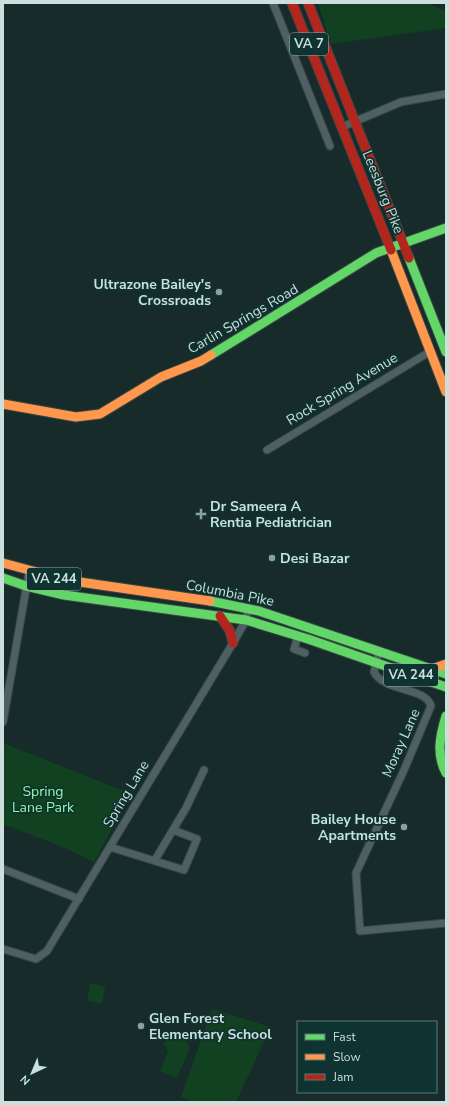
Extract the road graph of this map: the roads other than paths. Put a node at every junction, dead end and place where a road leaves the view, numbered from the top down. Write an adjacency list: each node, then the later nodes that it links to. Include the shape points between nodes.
1 (273, 3): 7 (street)
2 (292, 3): 6 (main road, Leesburg Pike / VA 7)
3 (308, 3): 5 (main road, Leesburg Pike / VA 7)
4 (446, 94): 5 (street, via 401,102)
5 (355, 121): 6 (street); 9 (main road, Leesburg Pike / VA 7)
6 (342, 127): 10 (main road, Leesburg Pike / VA 7)
7 (330, 146)
8 (446, 228): 9 (main road, Carlin Springs Road)
9 (403, 243): 10 (main road, Carlin Springs Road); 11 (main road, Leesburg Pike / VA 7)
10 (390, 247): 12 (main road, Leesburg Pike / VA 7); 15 (main road, Carlin Springs Road, via 201,361 161,377 100,414 76,417)
11 (444, 341): 12 (main road); 13 (main road, Leesburg Pike / VA 7)
12 (431, 351): 14 (main road, Leesburg Pike / VA 7); 16 (street, Rock Spring Avenue)
13 (446, 352)
14 (446, 392)
15 (3, 404)
16 (266, 450)
17 (3, 563): 18 (main road, Columbia Pike / VA 244)
18 (29, 572): 20 (street); 21 (main road, Columbia Pike / VA 244, via 85,585)
19 (3, 578): 20 (main road, Columbia Pike / VA 244)
20 (26, 586): 22 (main road, Columbia Pike / VA 244, via 71,596); 34 (street)
21 (248, 608): 23 (street, Spring Lane); 26 (main road, Columbia Pike / VA 244)
22 (220, 616): 23 (main road, Columbia Pike / VA 244); 25 (main road, via 230,630)
23 (246, 620): 24 (main road, Columbia Pike / VA 244); 25 (street, Spring Lane)
24 (298, 636): 27 (street, via 294,649); 28 (main road, Columbia Pike / VA 244)
25 (233, 643): 38 (street, Spring Lane)
26 (379, 651): 28 (street); 30 (main road, Columbia Pike / VA 244)
27 (305, 653)
28 (375, 663): 32 (main road, Columbia Pike / VA 244); 42 (street, Moray Lane, via 374,672 381,681 426,698 431,707 356,873 360,931)
29 (446, 664): 30 (main road)
30 (432, 669): 31 (main road, Columbia Pike / VA 244)
31 (446, 674)
32 (446, 687)
33 (446, 716): 36 (main road, via 438,744 440,761)
34 (3, 722)
35 (204, 770): 37 (street, via 196,790)
36 (446, 773)
37 (173, 830): 39 (street); 39 (street, via 197,839 184,870)
38 (110, 847): 39 (street); 41 (street, Spring Lane)
39 (155, 860)
40 (3, 869): 41 (street)
41 (79, 899): 43 (street, Spring Lane, via 42,956 36,959)
42 (446, 923)
43 (3, 949)

